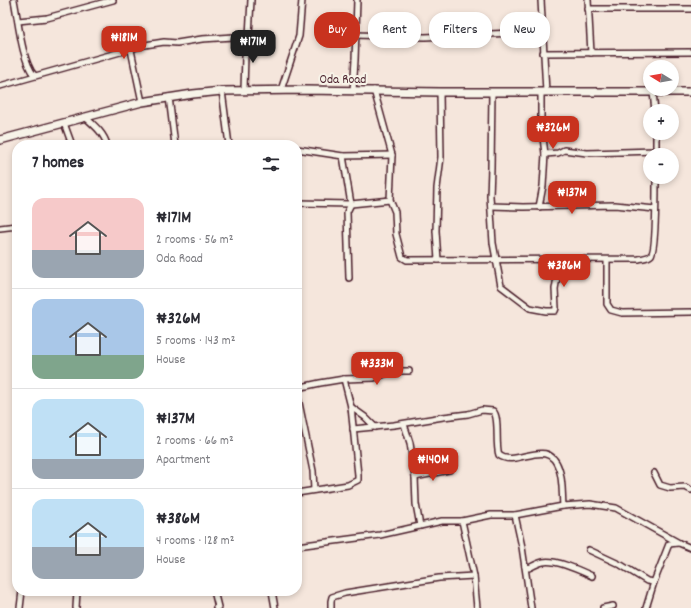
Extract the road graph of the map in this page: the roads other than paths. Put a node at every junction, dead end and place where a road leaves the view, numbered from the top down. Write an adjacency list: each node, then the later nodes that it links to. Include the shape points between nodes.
1 (14, 0): 11 (street)
2 (114, 0): 11 (street, via 48,18)
3 (252, 0): 14 (street)
4 (302, 0): 23 (street, via 299,36)
5 (357, 0): 10 (street)
6 (541, 0): 19 (street)
7 (588, 0): 8 (street)
8 (588, 9): 9 (street); 17 (street)
9 (691, 9)
10 (356, 12)
11 (18, 21): 20 (street, via 29,70)
12 (500, 34): 13 (street, via 425,37)
13 (360, 35)
14 (249, 36): 16 (street, via 164,42); 22 (street, via 245,56)
15 (355, 48): 26 (street)
16 (131, 50): 20 (street); 34 (street)
17 (591, 52): 18 (street); 19 (street)
18 (691, 52)
19 (543, 53): 29 (street)
20 (34, 76): 21 (street)
21 (0, 86)
22 (244, 90): 23 (street, Oda Road); 25 (street, Oda Road)
23 (282, 90): 26 (street, Oda Road)
24 (374, 90): 26 (street, Oda Road); 27 (street, Oda Road); 45 (street)
25 (222, 91): 33 (street, Oda Road); 41 (street)
26 (353, 91)
27 (440, 92): 28 (street, Oda Road); 56 (street, via 441,157 436,188)
28 (492, 92): 29 (street, Oda Road); 51 (street)
29 (543, 92): 30 (street, Oda Road); 44 (street, via 541,121)
30 (643, 92)
31 (679, 92): 32 (street, Oda Road)
32 (691, 92)
33 (169, 97): 34 (street, Oda Road); 40 (street)
34 (142, 102): 35 (street, Oda Road)
35 (85, 117): 36 (street, Oda Road); 39 (street)
36 (64, 123): 37 (street, Oda Road); 38 (street)
37 (0, 140)
38 (70, 140)
39 (106, 140)
40 (174, 140)
41 (229, 140)
42 (302, 150): 46 (street)
43 (643, 153): 44 (street, via 587,153 564,150)
44 (545, 154): 52 (street)
45 (392, 155): 46 (street); 48 (street)
46 (343, 156): 50 (street)
47 (656, 184): 53 (street)
48 (390, 200): 50 (street); 56 (street, via 395,212 396,234 402,257 407,260)
49 (302, 203): 50 (street)
50 (351, 204): 60 (street, via 347,212)
51 (491, 206): 52 (street); 59 (street, via 493,243)
52 (539, 207): 53 (street, via 615,205)
53 (655, 209): 58 (street, via 651,255 639,260)
54 (12, 227): 55 (street)
55 (0, 228)
56 (438, 260): 59 (street)
57 (560, 260): 58 (street); 59 (street); 59 (street, via 555,289 555,311 530,308 501,286)
58 (607, 260): 61 (street, via 607,304 611,310 622,313)
59 (497, 261)
60 (349, 278)
61 (691, 312)
62 (409, 371): 63 (street, via 393,371 374,378)
63 (344, 379): 64 (street); 65 (street)
64 (302, 387)
65 (351, 407): 68 (street); 69 (street)
66 (302, 417): 73 (street, via 313,471)
67 (404, 424): 68 (street); 72 (street, via 410,443); 76 (street, via 482,410 493,411 497,416 499,455 511,459 541,452 555,460 560,470)
68 (374, 427): 69 (street)
69 (353, 429): 73 (street, via 358,480 348,485)
70 (449, 470): 72 (street)
71 (654, 472): 74 (street, via 660,485)
72 (415, 477): 79 (street)
73 (314, 490): 75 (street)
74 (691, 490)
75 (302, 492)
76 (563, 506): 77 (street); 80 (street, via 590,504 616,508)
77 (515, 514): 78 (street, via 490,515); 84 (street)
78 (462, 521): 79 (street, via 442,521); 85 (street)
79 (420, 526): 81 (street, via 380,535)
80 (679, 543): 82 (street); 87 (street, via 667,546)
81 (302, 545)
82 (691, 548)
83 (589, 550): 87 (street, via 647,581)
84 (525, 566): 86 (street, via 528,568 540,562 550,562); 99 (street)
85 (474, 576): 97 (street, via 439,578 345,593 332,597); 98 (street)
86 (592, 576)
87 (654, 582): 101 (street)
88 (21, 596): 93 (street)
89 (77, 596): 94 (street)
90 (215, 596): 95 (street)
91 (273, 596): 96 (street)
92 (613, 606): 100 (street)
93 (20, 608)
94 (76, 608)
95 (216, 608)
96 (274, 608)
97 (331, 608)
98 (477, 608)
99 (531, 608)
100 (603, 608)
101 (646, 608)

